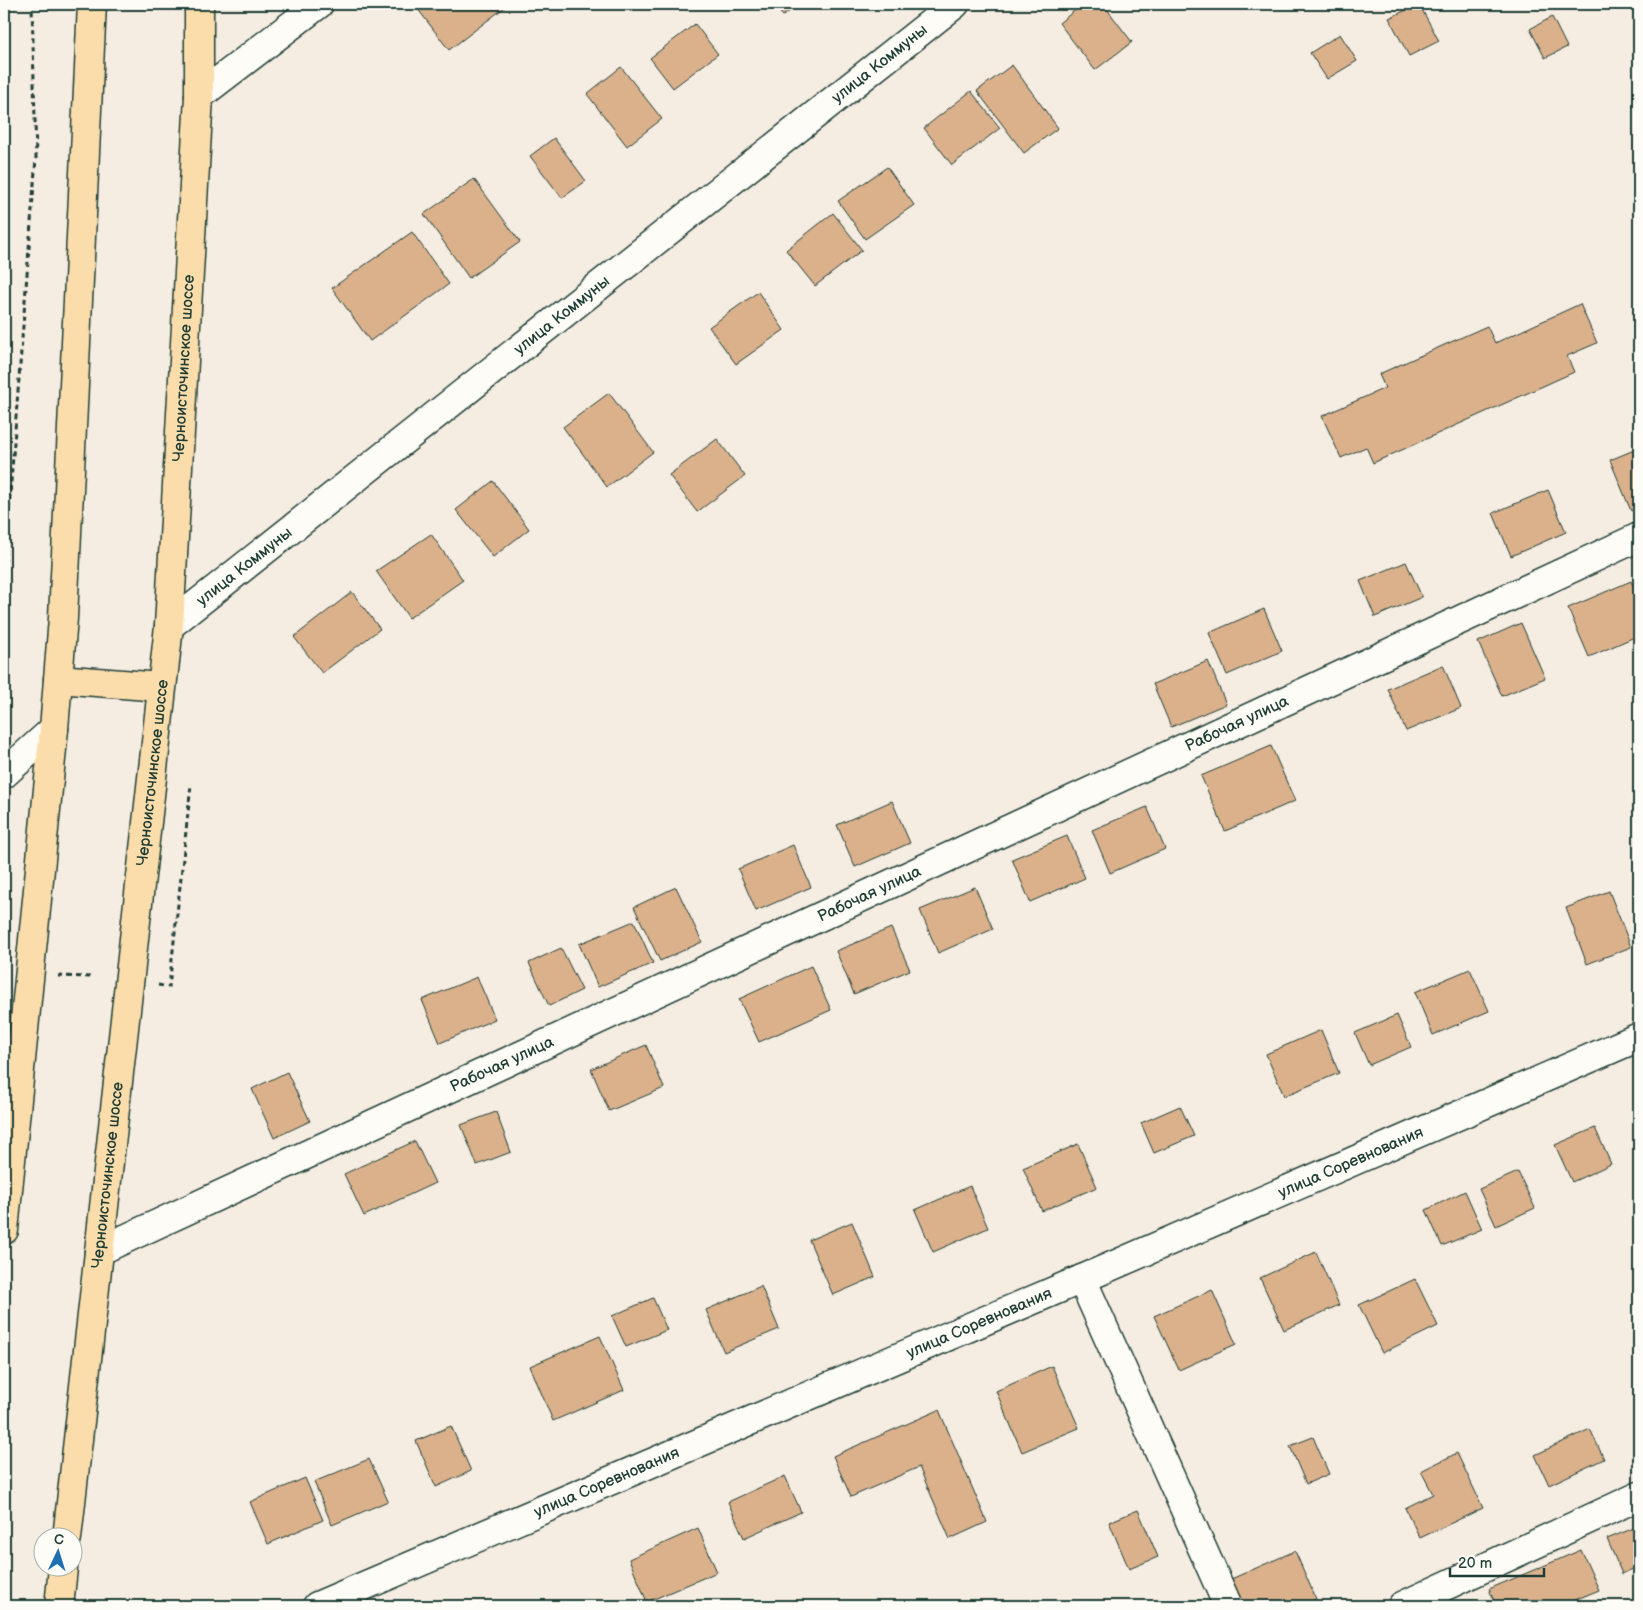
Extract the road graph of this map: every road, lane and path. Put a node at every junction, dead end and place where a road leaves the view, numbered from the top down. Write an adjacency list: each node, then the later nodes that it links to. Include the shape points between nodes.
1 (32, 4): 8 (path, via 36,158)
2 (92, 4): 10 (main road)
3 (198, 4): 6 (main road, Черноисточинское шоссе)
4 (319, 4): 6 (street)
5 (955, 4): 9 (street, улица Коммуны)
6 (199, 96): 9 (main road, Черноисточинское шоссе)
7 (1639, 537): 20 (street, Рабочая улица)
8 (4, 572)
9 (168, 626): 11 (main road, Черноисточинское шоссе)
10 (58, 679): 11 (main road); 12 (main road)
11 (161, 687): 20 (main road, Черноисточинское шоссе)
12 (54, 728): 13 (street); 19 (main road)
13 (4, 774)
14 (191, 785): 17 (path, via 170,987)
15 (56, 975): 16 (path)
16 (90, 977)
17 (155, 985)
18 (1639, 1037): 21 (street, улица Соревнования)
19 (4, 1230)
20 (99, 1250): 23 (main road, Черноисточинское шоссе)
21 (1082, 1279): 26 (street, улица Соревнования); 27 (street)
22 (1639, 1496): 28 (street)
23 (68, 1528)
24 (62, 1578): 25 (main road)
25 (59, 1606)
26 (317, 1606)
27 (1228, 1606)
28 (1402, 1606)

